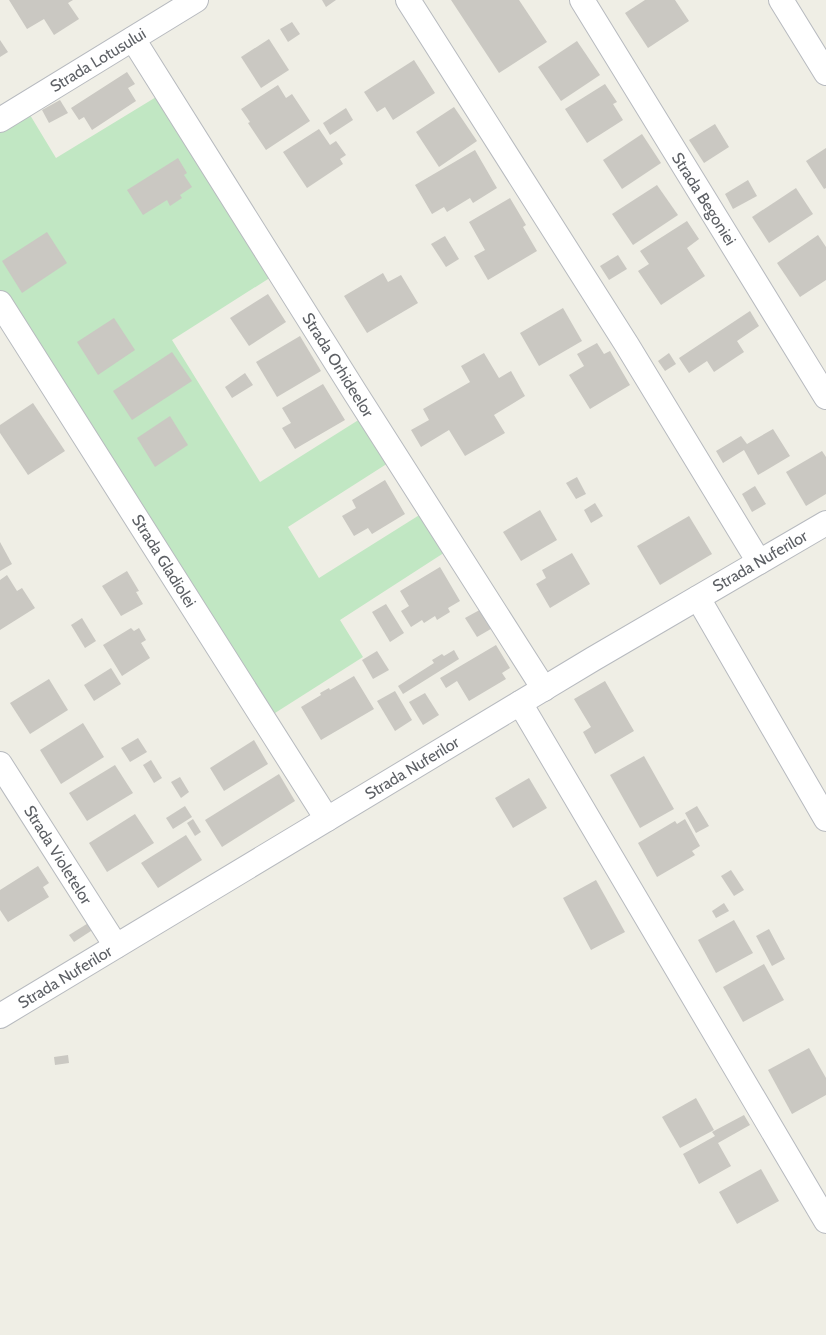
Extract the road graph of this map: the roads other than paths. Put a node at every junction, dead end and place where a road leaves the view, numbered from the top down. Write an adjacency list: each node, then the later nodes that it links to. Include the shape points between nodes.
1 (196, 0): 5 (street, Strada Lotusului)
2 (408, 0): 11 (street, via 627,345)
3 (582, 0): 9 (street, Strada Begoniei)
4 (781, 0): 6 (street)
5 (133, 39): 7 (street, Strada Lotusului); 13 (street, Strada Orhideelor)
6 (826, 73)
7 (0, 120)
8 (0, 303): 16 (street, Strada Gladiolei)
9 (826, 397)
10 (826, 523): 11 (street, Strada Nuferilor)
11 (759, 562): 12 (street, Strada Nuferilor)
12 (698, 598): 13 (street, Strada Nuferilor); 17 (street)
13 (544, 689): 14 (street, Strada Nuferilor)
14 (520, 703): 16 (street, Strada Nuferilor); 20 (street)
15 (0, 764): 18 (street, Strada Violetelor)
16 (327, 819): 18 (street, Strada Nuferilor)
17 (826, 819)
18 (116, 946): 19 (street, Strada Nuferilor)
19 (0, 1016)
20 (826, 1222)

